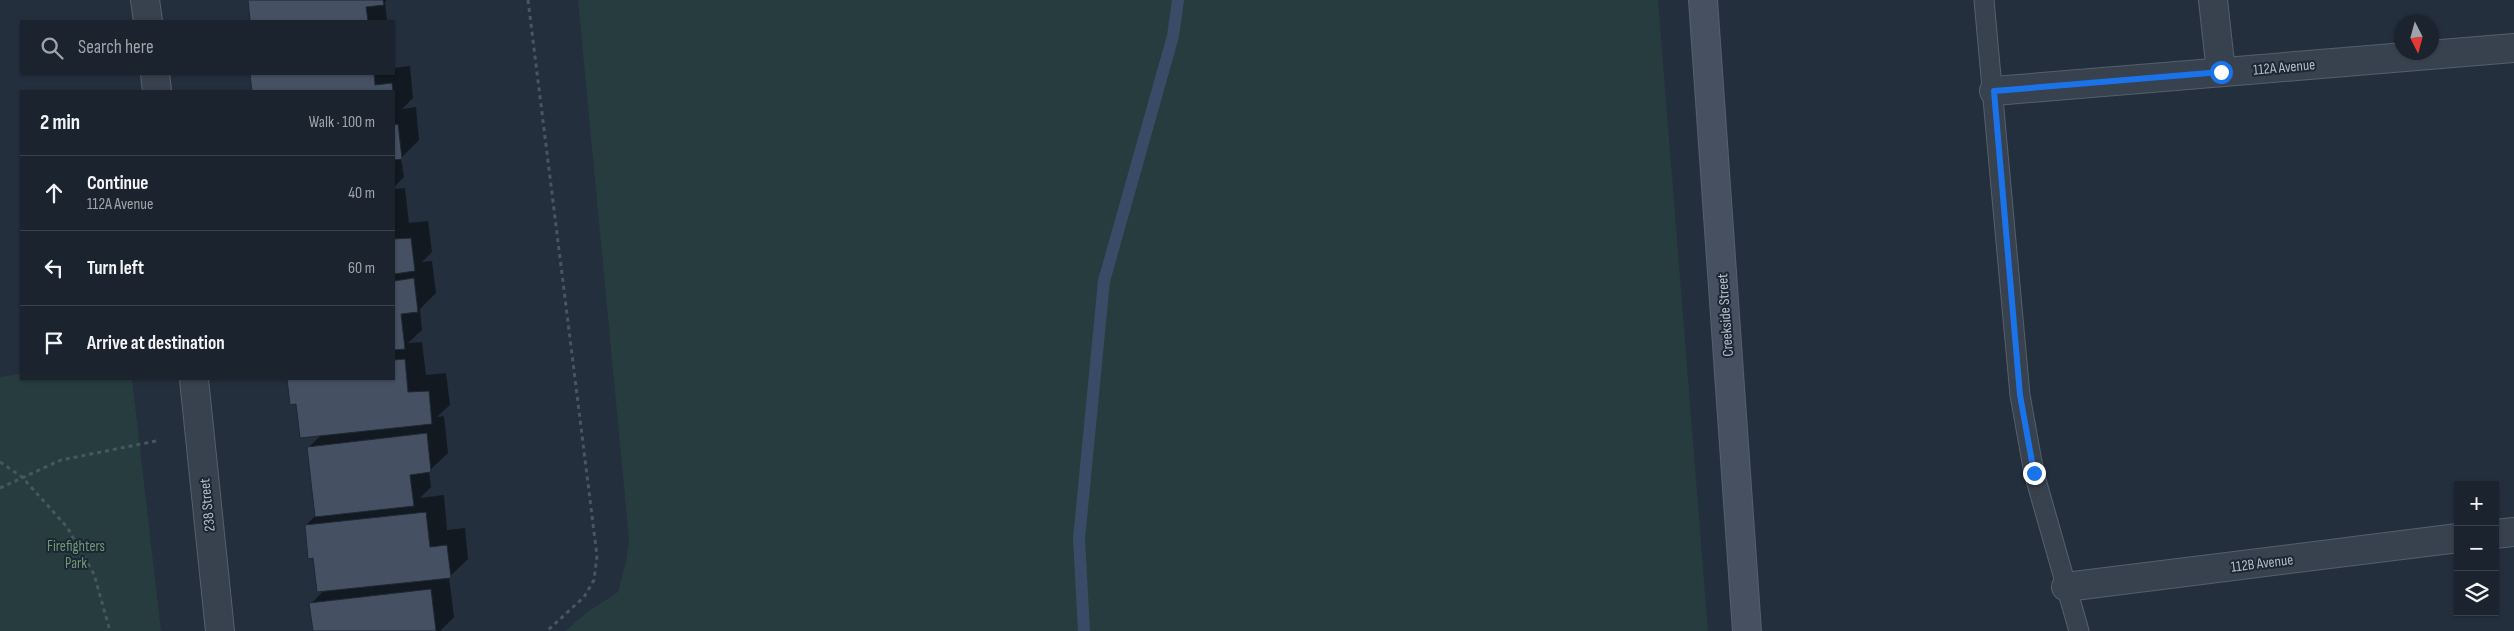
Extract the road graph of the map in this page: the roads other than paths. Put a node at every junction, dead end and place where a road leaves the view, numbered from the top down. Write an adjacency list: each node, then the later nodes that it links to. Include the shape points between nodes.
1 (145, 0): 5 (street)
2 (1703, 0): 17 (street, Creekside Street)
3 (1984, 0): 10 (lane)
4 (2214, 0): 7 (street)
5 (148, 20)
6 (2514, 48): 7 (street, 112A Avenue)
7 (2221, 72): 10 (street, 112A Avenue)
8 (155, 75): 9 (street)
9 (157, 90)
10 (1994, 91): 15 (lane, via 2020,395 2034,473)
11 (194, 380): 16 (street, 238 Street)
12 (2514, 532): 13 (street)
13 (2499, 534)
14 (2454, 538): 15 (street, 112B Avenue)
15 (2066, 587): 18 (lane)
16 (220, 631)
17 (1747, 631)
18 (2079, 631)

